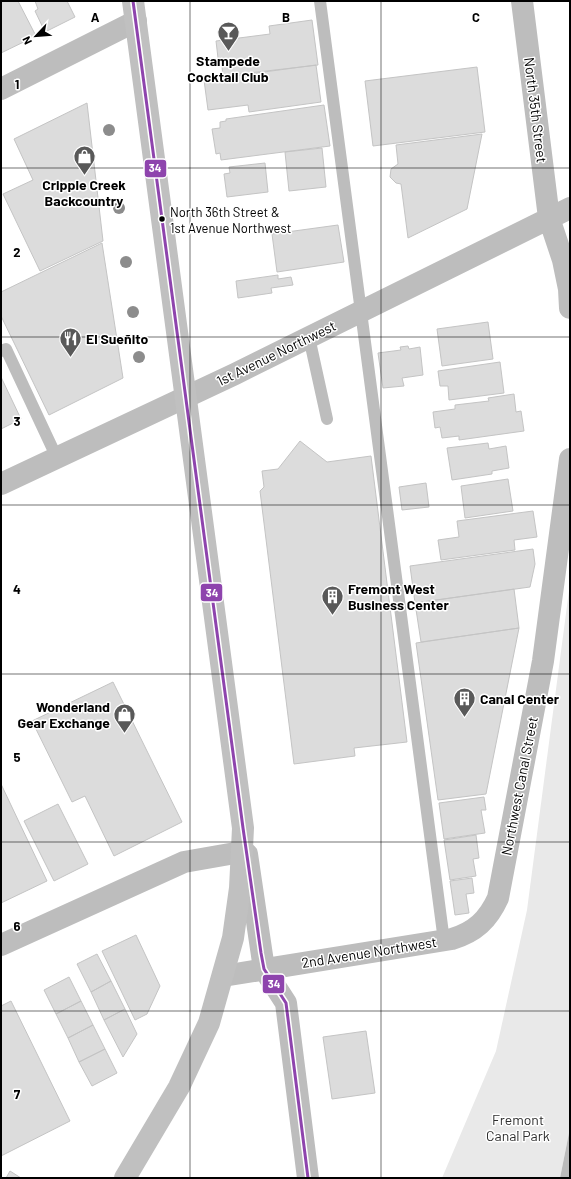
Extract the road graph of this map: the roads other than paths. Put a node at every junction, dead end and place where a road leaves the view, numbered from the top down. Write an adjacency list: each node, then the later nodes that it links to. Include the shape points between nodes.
1 (320, 1): 8 (lane)
2 (522, 1): 6 (street, North 35th Street)
3 (134, 11): 4 (street); 11 (main road)
4 (1, 90)
5 (570, 208): 6 (street, 1st Avenue Northwest)
6 (549, 218): 7 (street, via 563,260); 8 (street, 1st Avenue Northwest)
7 (570, 308)
8 (361, 311): 9 (street, 1st Avenue Northwest); 19 (lane)
9 (309, 337): 11 (street, 1st Avenue Northwest); 12 (lane)
10 (1, 351): 13 (lane, via 6,349)
11 (186, 397): 13 (street, 1st Avenue Northwest); 16 (main road)
12 (327, 419)
13 (57, 458): 15 (street, 1st Avenue Northwest)
14 (570, 459): 18 (street, Northwest Canal Street, via 543,661)
15 (1, 484)
16 (243, 828): 17 (main road); 21 (street)
17 (241, 852): 20 (street, via 184,862); 22 (main road, via 240,888 233,938)
18 (498, 898): 19 (street, 2nd Avenue Northwest, via 489,915 476,929)
19 (444, 941): 21 (street, 2nd Avenue Northwest)
20 (1, 945)
21 (264, 969): 22 (street, 2nd Avenue Northwest); 24 (street, via 286,1003)
22 (223, 976): 23 (main road, via 209,1023 179,1087)
23 (124, 1178)
24 (308, 1178)

